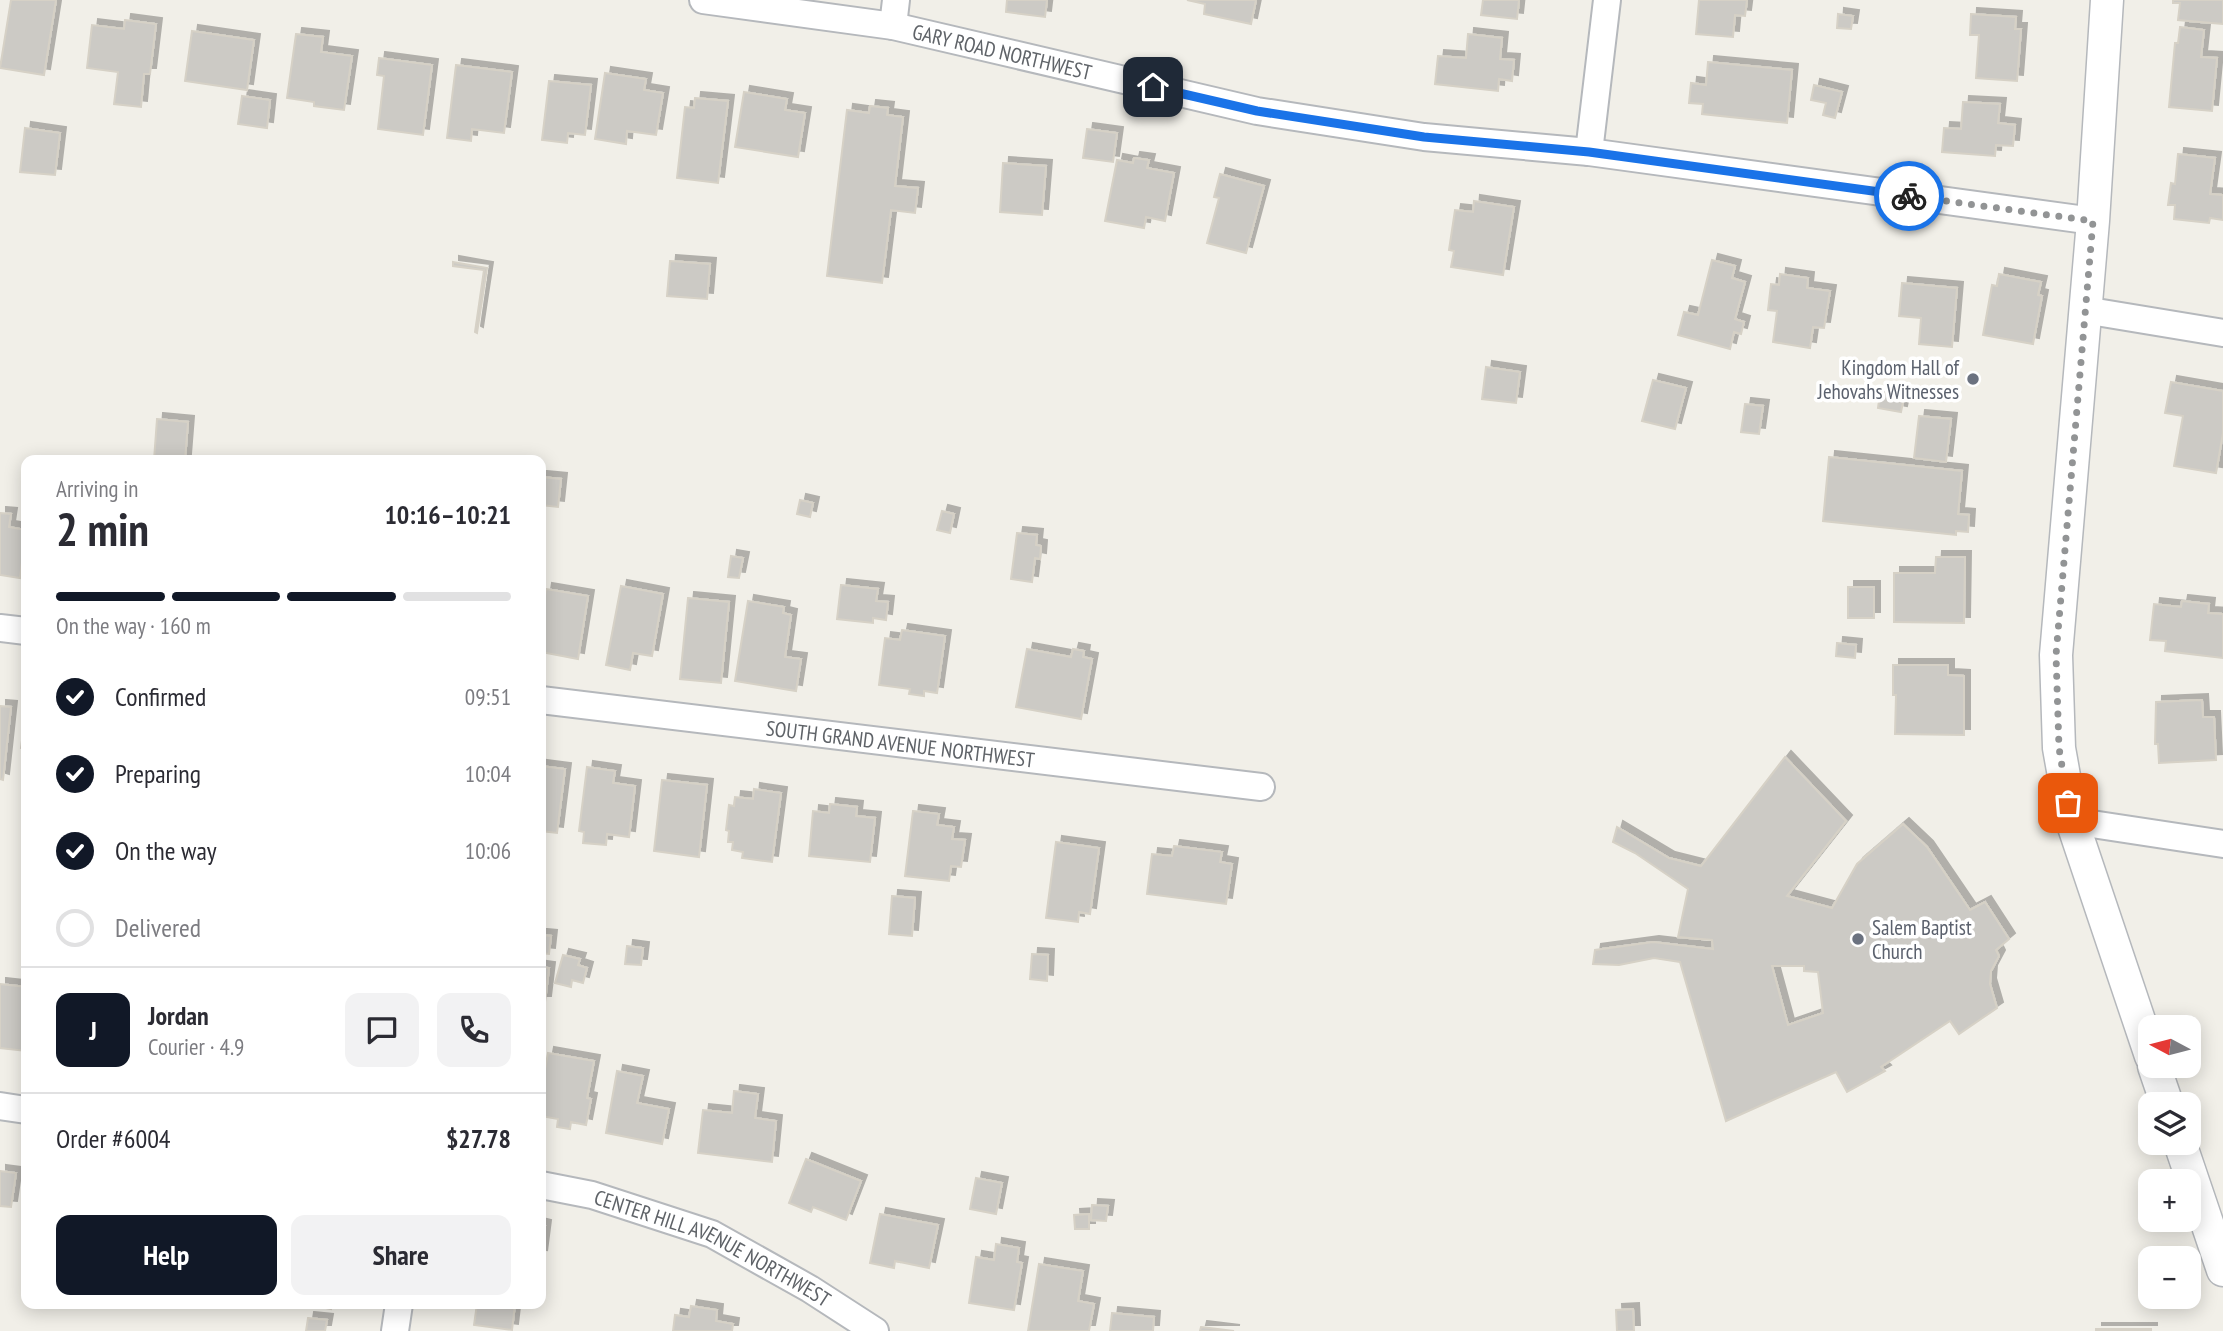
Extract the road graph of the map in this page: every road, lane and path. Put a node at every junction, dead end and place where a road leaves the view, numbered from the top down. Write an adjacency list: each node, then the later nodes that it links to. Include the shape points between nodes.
1 (703, 0): 4 (street, GARY ROAD NORTHWEST)
2 (1608, 0): 5 (street)
3 (2107, 0): 6 (street)
4 (894, 13): 5 (street, GARY ROAD NORTHWEST, via 1257,111 1424,137)
5 (1589, 152): 6 (street, GARY ROAD NORTHWEST)
6 (2093, 221): 7 (street)
7 (2084, 310): 8 (street); 13 (street, via 2056,655 2059,748)
8 (2223, 332)
9 (0, 628): 10 (street)
10 (21, 630)
11 (546, 701): 12 (street, SOUTH GRAND AVENUE NORTHWEST)
12 (1261, 787)
13 (2071, 821): 14 (street); 15 (street)
14 (2223, 844)
15 (2138, 1018)
16 (0, 1106): 17 (street)
17 (21, 1109)
18 (2184, 1155): 20 (street)
19 (546, 1186): 23 (street, CENTER HILL AVENUE NORTHWEST, via 592,1195 712,1234)
20 (2223, 1270)
21 (398, 1309): 22 (street)
22 (395, 1331)
23 (875, 1331)

